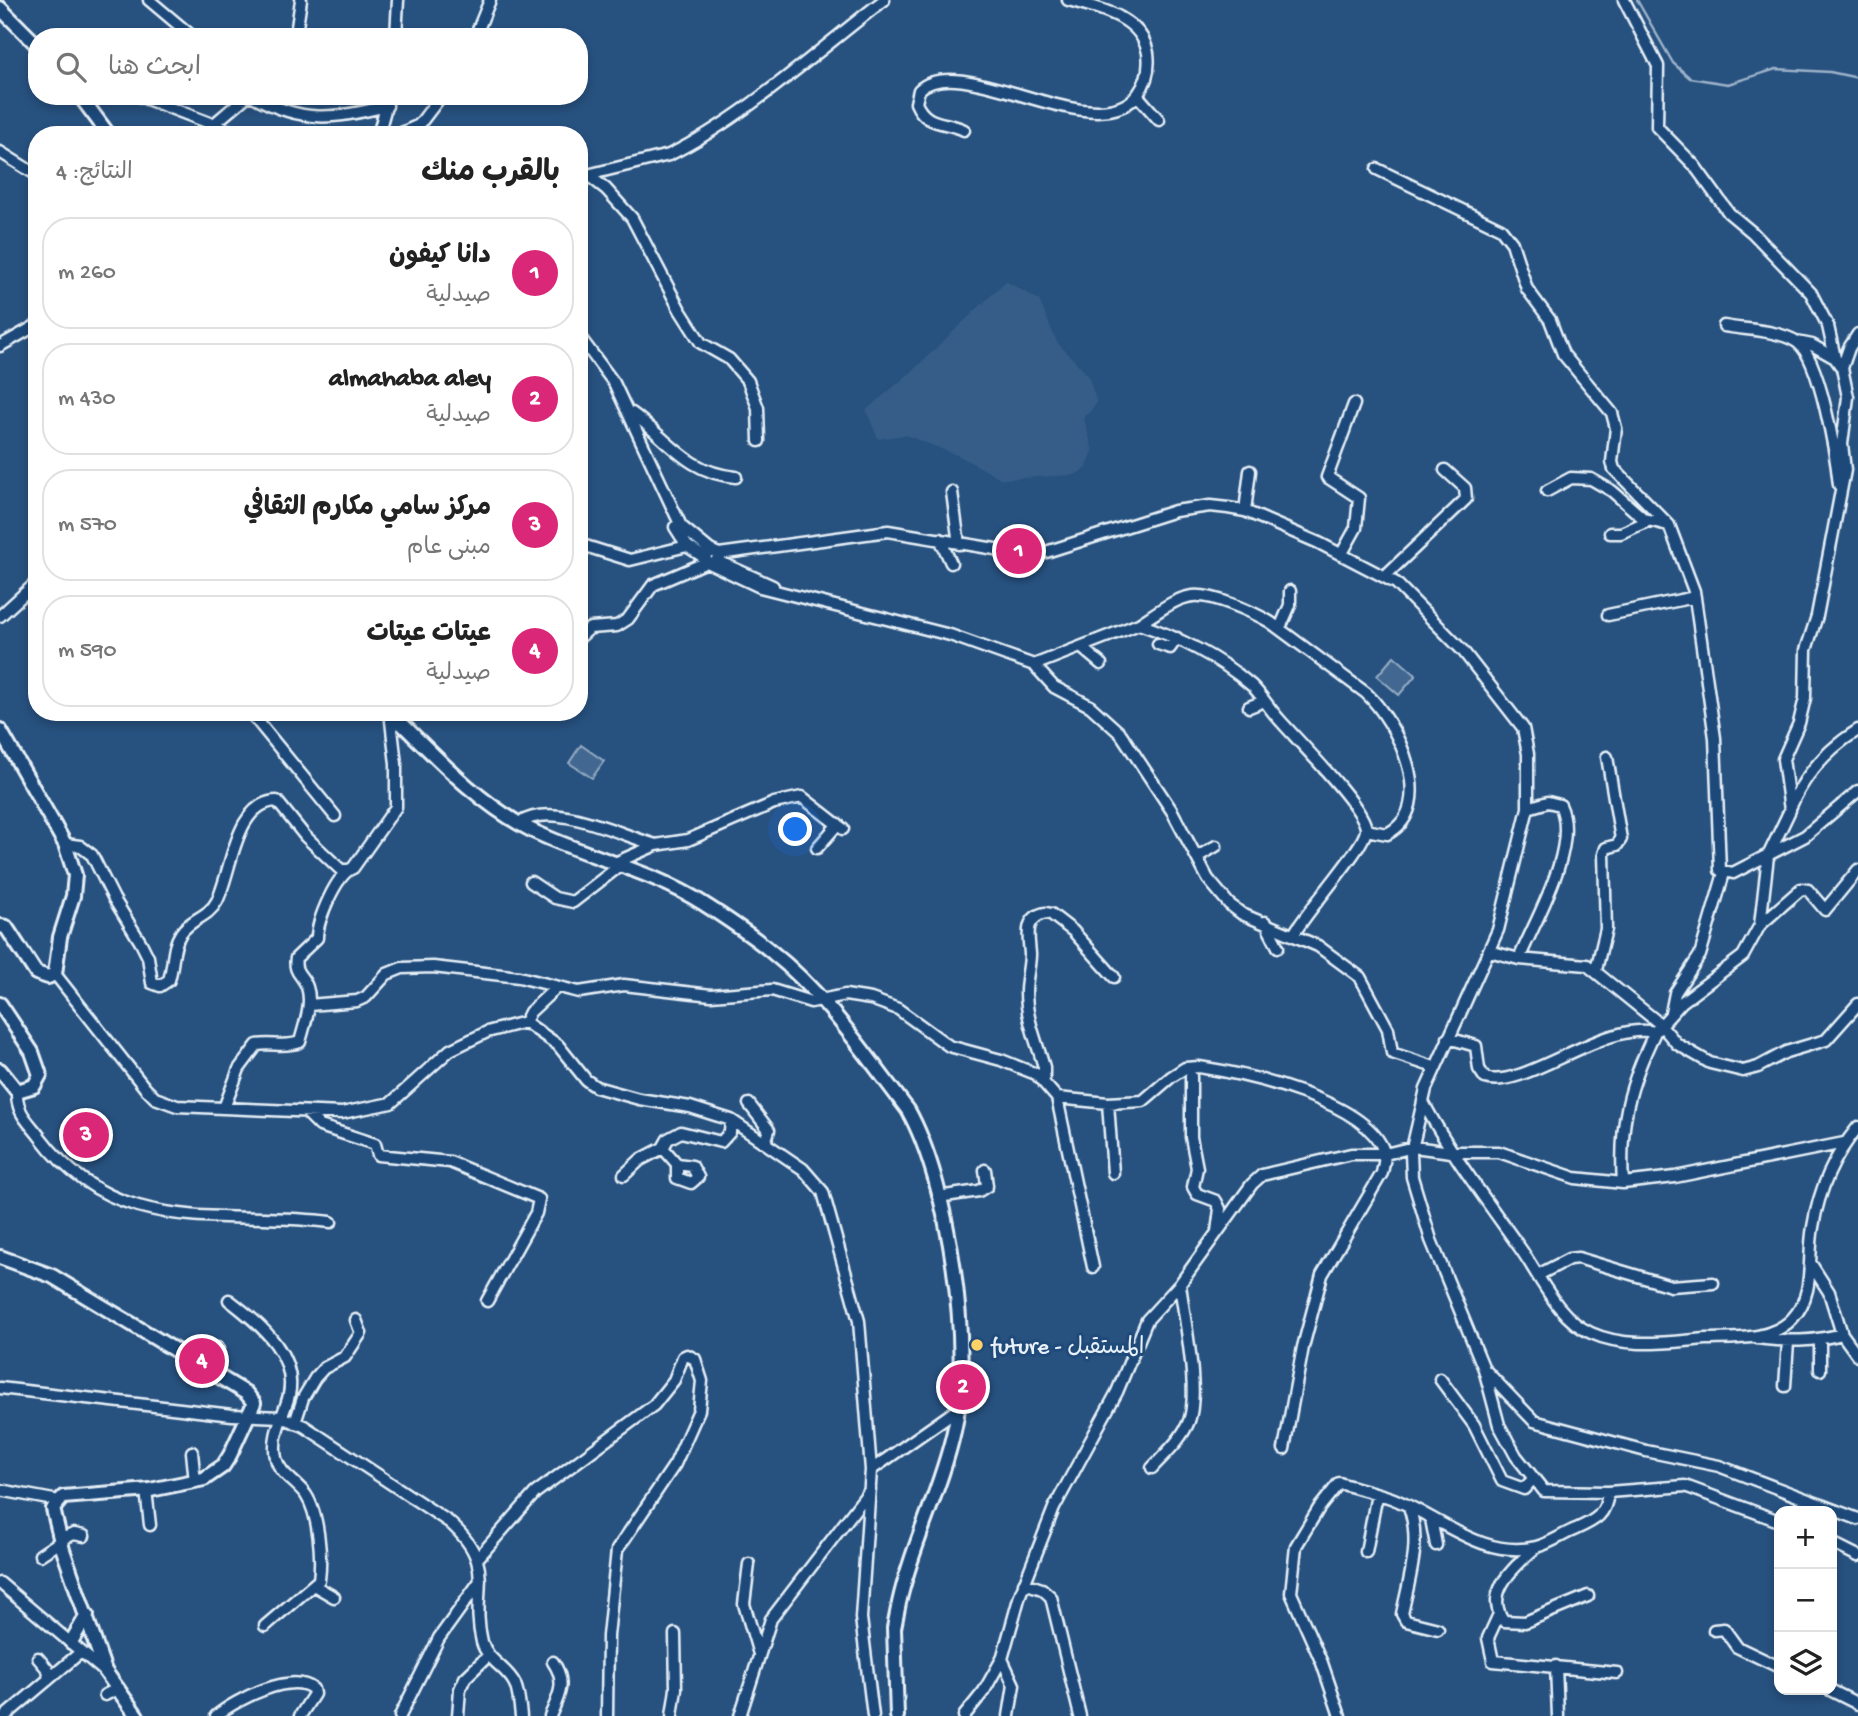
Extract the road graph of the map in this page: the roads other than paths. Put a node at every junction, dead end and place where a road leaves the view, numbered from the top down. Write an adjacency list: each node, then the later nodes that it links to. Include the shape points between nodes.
1 (301, 0): 10 (street)
2 (398, 0): 11 (street)
3 (490, 0): 12 (street)
4 (884, 0): 32 (street, via 714,131 669,155)
5 (1068, 0): 14 (street, via 1114,13 1144,41 1148,71)
6 (1624, 0): 40 (street, via 1658,66 1657,127 1729,213 1811,293 1828,326)
7 (153, 1): 9 (street)
8 (0, 8): 13 (main road)
9 (182, 28)
10 (297, 28)
11 (396, 28)
12 (479, 28)
13 (28, 34)
14 (1137, 95): 22 (street); 28 (street, via 1122,107 1098,110 1054,104 966,80 935,82 919,90 916,103 924,116)
15 (87, 105): 24 (main road)
16 (163, 105): 23 (street)
17 (236, 105): 23 (street)
18 (275, 105): 19 (street, via 307,118 328,118)
19 (374, 105)
20 (387, 105): 26 (street)
21 (434, 105): 27 (street)
22 (1159, 120)
23 (214, 124): 25 (street)
24 (102, 126)
25 (219, 126)
26 (381, 126)
27 (416, 126)
28 (964, 130)
29 (0, 152): 30 (street)
30 (28, 169)
31 (1377, 169): 54 (street, via 1502,229 1509,237 1527,289 1550,320 1563,354 1612,413 1614,469)
32 (588, 175)
33 (588, 179): 44 (street, via 606,189 632,218 701,343 729,359 748,381 758,408)
34 (1724, 326): 37 (street)
35 (28, 330): 38 (street)
36 (1858, 334): 41 (street)
37 (1797, 342): 40 (street); 51 (street, via 1812,362 1821,389)
38 (0, 346)
39 (588, 347): 43 (street, via 607,369)
40 (1835, 358): 41 (street)
41 (1842, 368): 51 (street, via 1848,397)
42 (1354, 404): 60 (street, via 1327,477 1359,498 1356,528)
43 (629, 411): 47 (street, via 688,461 713,475); 48 (street)
44 (760, 441)
45 (1445, 470): 63 (street, via 1465,488 1466,499)
46 (1250, 471): 52 (street)
47 (736, 477)
48 (662, 487): 58 (street, via 664,501); 61 (street, via 685,531)
49 (1547, 491): 53 (street, via 1571,478 1591,479)
50 (951, 492): 57 (street)
51 (1840, 499): 87 (street, via 1806,649 1805,698 1783,759)
52 (1245, 511): 57 (street, via 1210,506 1175,511 1046,552); 60 (street)
53 (1648, 521): 54 (street); 55 (street)
54 (1669, 525): 66 (street)
55 (1610, 533)
56 (940, 539): 57 (street); 61 (street, via 888,531); 62 (street)
57 (959, 544)
58 (687, 545): 59 (street, via 630,560); 61 (street)
59 (588, 547)
60 (1341, 555): 63 (street)
61 (713, 559): 71 (street, via 653,585 628,619 617,626); 76 (street, via 743,580 950,635)
62 (951, 563)
63 (1385, 576): 86 (street, via 1417,601 1520,721 1528,754)
64 (28, 590): 67 (street)
65 (1290, 591): 70 (street, via 1290,605)
66 (1696, 597): 68 (street); 100 (street, via 1715,738 1718,866)
67 (0, 615)
68 (1608, 615)
69 (1139, 624): 70 (street, via 1194,596 1254,612); 72 (street); 74 (street)
70 (1280, 628): 90 (street, via 1377,704 1406,758 1413,792 1405,818 1387,834)
71 (588, 630)
72 (1177, 638): 73 (street, via 1170,648); 77 (street, via 1251,685)
73 (1158, 644)
74 (1082, 648): 75 (street); 76 (street)
75 (1101, 664)
76 (1034, 665): 96 (street, via 1054,687 1090,706 1121,734)
77 (1264, 701): 78 (street); 90 (street, via 1344,793)
78 (1249, 707)
79 (257, 721): 88 (street)
80 (396, 721): 98 (street, via 396,807 353,868)
81 (402, 721): 89 (main road, via 458,777)
82 (0, 730): 91 (main road)
83 (1858, 730): 87 (street, via 1827,753)
84 (1607, 757): 109 (street, via 1621,839 1604,854 1606,929)
85 (1858, 791): 95 (street, via 1804,836)
86 (1528, 808): 107 (street, via 1515,872); 108 (street, via 1548,802 1560,805 1566,835 1555,876)
87 (1790, 810): 95 (street)
88 (335, 816)
89 (520, 823): 92 (street, via 544,814 563,815); 97 (main road)
90 (1366, 830): 105 (street, via 1357,851)
91 (65, 844): 98 (street, via 80,846 92,855 148,957 152,983 160,986 169,980 180,933 215,905 242,825 261,805 277,801 322,853); 110 (main road, via 75,886)
92 (656, 845): 94 (street, via 688,841 774,803 802,797 840,827); 97 (street)
93 (1216, 846): 96 (street)
94 (817, 848)
95 (1768, 856): 100 (street); 103 (street)
96 (1197, 857): 102 (street, via 1229,904)
97 (620, 863): 101 (street, via 573,902 555,898); 113 (main road, via 703,903 773,953)
98 (347, 870): 116 (street, via 317,923 317,938 296,958 296,972 308,989)
99 (1858, 870): 103 (street, via 1825,910 1808,890 1801,889)
100 (1724, 873): 117 (street, via 1700,956 1675,993)
101 (531, 883)
102 (1265, 922): 105 (street); 106 (street)
103 (1760, 925): 117 (street, via 1738,961)
104 (0, 926): 110 (main road, via 6,927 36,973)
105 (1294, 934): 121 (street, via 1333,954 1360,977 1388,1029 1392,1054)
106 (1278, 947)
107 (1489, 951): 108 (street); 120 (street)
108 (1519, 958): 109 (street, via 1582,964)
109 (1596, 970): 119 (street)
110 (55, 974): 130 (street, via 155,1098 177,1106)
111 (1114, 976): 124 (street, via 1059,919 1045,913 1034,918 1028,927 1026,995)
112 (557, 988): 113 (street, via 579,992 624,985 717,995 772,990 811,1002); 116 (street, via 519,977 402,968 387,974 357,1001); 118 (street, via 530,1012)
113 (821, 1000): 124 (street, via 845,995 891,1005 948,1046 1016,1065); 145 (main road, via 908,1110 927,1154)
114 (0, 1004): 125 (main road, via 40,1070 34,1086)
115 (1858, 1004): 119 (street, via 1826,1041 1743,1071 1710,1063)
116 (309, 1005): 130 (street, via 300,1042 284,1047 257,1045 239,1069)
117 (1671, 1013): 119 (street)
118 (526, 1022): 131 (street, via 487,1032 450,1050 391,1103 342,1112); 132 (street, via 558,1045 596,1087)
119 (1658, 1028): 120 (street, via 1607,1039 1495,1080 1482,1075 1476,1046); 144 (street, via 1625,1105)
120 (1448, 1038): 121 (street)
121 (1434, 1067): 127 (street)
122 (0, 1070): 125 (main road)
123 (1191, 1076): 147 (street, via 1191,1137 1197,1168 1193,1187 1197,1194 1216,1201 1220,1209)
124 (1044, 1079): 126 (street)
125 (17, 1091): 146 (street, via 20,1113 66,1167 92,1186 139,1208 190,1216)
126 (1057, 1098): 128 (street); 150 (street)
127 (1423, 1102): 136 (street); 138 (street)
128 (1108, 1103): 139 (street, via 1143,1101 1185,1068 1212,1069 1275,1084 1340,1111 1368,1129); 142 (street)
129 (749, 1104): 134 (street, via 769,1130)
130 (224, 1108): 131 (street)
131 (306, 1112): 155 (street, via 320,1126 375,1144 378,1155 450,1162 539,1199 536,1213)
132 (731, 1120): 134 (street); 137 (street, via 730,1132 721,1142 681,1132)
133 (1858, 1127): 135 (street)
134 (765, 1143): 176 (street, via 813,1179 831,1214 856,1304)
135 (1844, 1143): 144 (street); 149 (street, via 1816,1207)
136 (1414, 1147): 138 (street); 139 (street); 164 (street, via 1412,1177 1424,1222)
137 (663, 1148): 140 (street); 143 (street, via 639,1160)
138 (1451, 1153): 144 (street, via 1499,1152 1575,1178); 151 (street)
139 (1385, 1154): 147 (street, via 1351,1154 1262,1175); 173 (street, via 1376,1187 1322,1275)
140 (677, 1164)
141 (985, 1170): 145 (street, via 987,1186 979,1191)
142 (1112, 1173)
143 (624, 1175)
144 (1623, 1183)
145 (938, 1197): 169 (main road, via 956,1290 961,1361)
146 (331, 1222)
147 (1216, 1233): 153 (street)
148 (0, 1257): 163 (main road, via 52,1276)
149 (1811, 1263): 157 (street, via 1829,1292); 158 (street, via 1804,1299 1792,1319 1769,1333)
150 (1093, 1267)
151 (1538, 1275): 152 (street, via 1578,1258 1671,1286); 158 (street, via 1558,1306 1580,1326 1614,1341)
152 (1713, 1283)
153 (1180, 1284): 175 (street, via 1192,1378 1190,1418 1183,1433); 204 (street, via 1147,1320 1117,1392 1054,1508)
154 (229, 1300): 171 (street, via 272,1336 284,1358 289,1388)
155 (486, 1301)
156 (355, 1320): 172 (street, via 361,1333 345,1357 315,1378)
157 (1842, 1334): 159 (street); 162 (street)
158 (1750, 1337): 160 (street)
159 (1821, 1340): 160 (street); 165 (street)
160 (1788, 1342): 167 (street)
161 (218, 1348): 163 (street)
162 (1858, 1356)
163 (202, 1368): 170 (main road, via 249,1395 254,1403)
164 (1484, 1369): 177 (street, via 1499,1425); 188 (street, via 1534,1421 1719,1466)
165 (1820, 1370)
166 (1440, 1379): 177 (street, via 1474,1425 1502,1481 1524,1489)
167 (1785, 1386)
168 (0, 1388): 170 (street)
169 (958, 1409): 176 (street); 242 (main road, via 899,1603 894,1639)
170 (249, 1417): 171 (street); 178 (main road, via 223,1466)
171 (281, 1418): 172 (street); 200 (street, via 278,1465 310,1506)
172 (295, 1423): 198 (street, via 449,1522)
173 (1284, 1449)
174 (192, 1452): 178 (street)
175 (1152, 1468)
176 (871, 1471): 181 (street)
177 (1532, 1480): 182 (street, via 1544,1491 1555,1493)
178 (195, 1482): 180 (main road)
179 (0, 1490): 184 (street)
180 (146, 1490): 184 (main road); 189 (street)
181 (870, 1490): 216 (street, via 771,1619); 241 (street, via 861,1618)
182 (1608, 1492): 187 (street, via 1685,1486); 194 (street, via 1601,1515)
183 (1377, 1494): 185 (street); 195 (street); 246 (street, via 1339,1483 1296,1546 1291,1570 1291,1594)
184 (58, 1501): 191 (main road, via 53,1516)
185 (1409, 1507): 186 (street); 211 (street, via 1414,1555 1402,1614 1406,1621)
186 (1431, 1519): 192 (street); 194 (street, via 1499,1548)
187 (1774, 1519)
188 (1858, 1519)
189 (150, 1525)
190 (84, 1536): 191 (street, via 74,1534)
191 (61, 1540): 196 (street); 209 (main road)
192 (1436, 1545)
193 (1837, 1546): 197 (street)
194 (1536, 1547): 208 (street, via 1506,1575 1499,1592)
195 (1366, 1552)
196 (40, 1555)
197 (1858, 1556)
198 (478, 1558): 202 (street); 238 (street, via 535,1493 654,1405 674,1380 683,1357 695,1359 702,1381 699,1410 675,1464 617,1550 608,1636)
199 (749, 1564): 216 (street, via 744,1604)
200 (320, 1572): 201 (street); 205 (street)
201 (331, 1577)
202 (480, 1581): 217 (street, via 482,1640); 234 (street, via 439,1638)
203 (0, 1583): 214 (street)
204 (1024, 1583): 219 (street); 245 (street, via 1051,1597)
205 (315, 1586): 207 (street); 210 (street)
206 (1588, 1596): 208 (street, via 1525,1622 1504,1621)
207 (334, 1597)
208 (1499, 1614): 222 (street, via 1488,1638 1493,1661)
209 (87, 1615): 214 (main road); 223 (main road)
210 (265, 1626)
211 (1438, 1629)
212 (1714, 1630): 221 (street, via 1724,1629 1737,1647)
213 (676, 1634): 239 (street)
214 (71, 1642): 215 (street)
215 (81, 1652): 223 (street); 225 (street)
216 (759, 1654): 240 (street)
217 (488, 1656): 235 (street, via 460,1689); 236 (street, via 515,1683)
218 (38, 1658): 225 (street, via 49,1671)
219 (1002, 1659): 243 (street); 244 (street, via 1014,1685)
220 (552, 1662): 237 (street, via 562,1693)
221 (1774, 1665)
222 (1556, 1666): 224 (street); 247 (street)
223 (105, 1671): 226 (main road)
224 (1617, 1673)
225 (48, 1680): 230 (street)
226 (119, 1688): 228 (street); 231 (main road)
227 (1837, 1694): 229 (street)
228 (105, 1695)
229 (1858, 1704)
230 (5, 1716)
231 (137, 1716)
232 (216, 1716): 233 (street, via 246,1696 283,1683 301,1683 314,1694)
233 (300, 1716)
234 (400, 1716)
235 (458, 1716)
236 (521, 1716)
237 (550, 1716)
238 (607, 1716)
239 (672, 1716)
240 (740, 1716)
241 (873, 1716)
242 (897, 1716)
243 (964, 1716)
244 (1009, 1716)
245 (1080, 1716)
246 (1340, 1716)
247 (1558, 1716)

